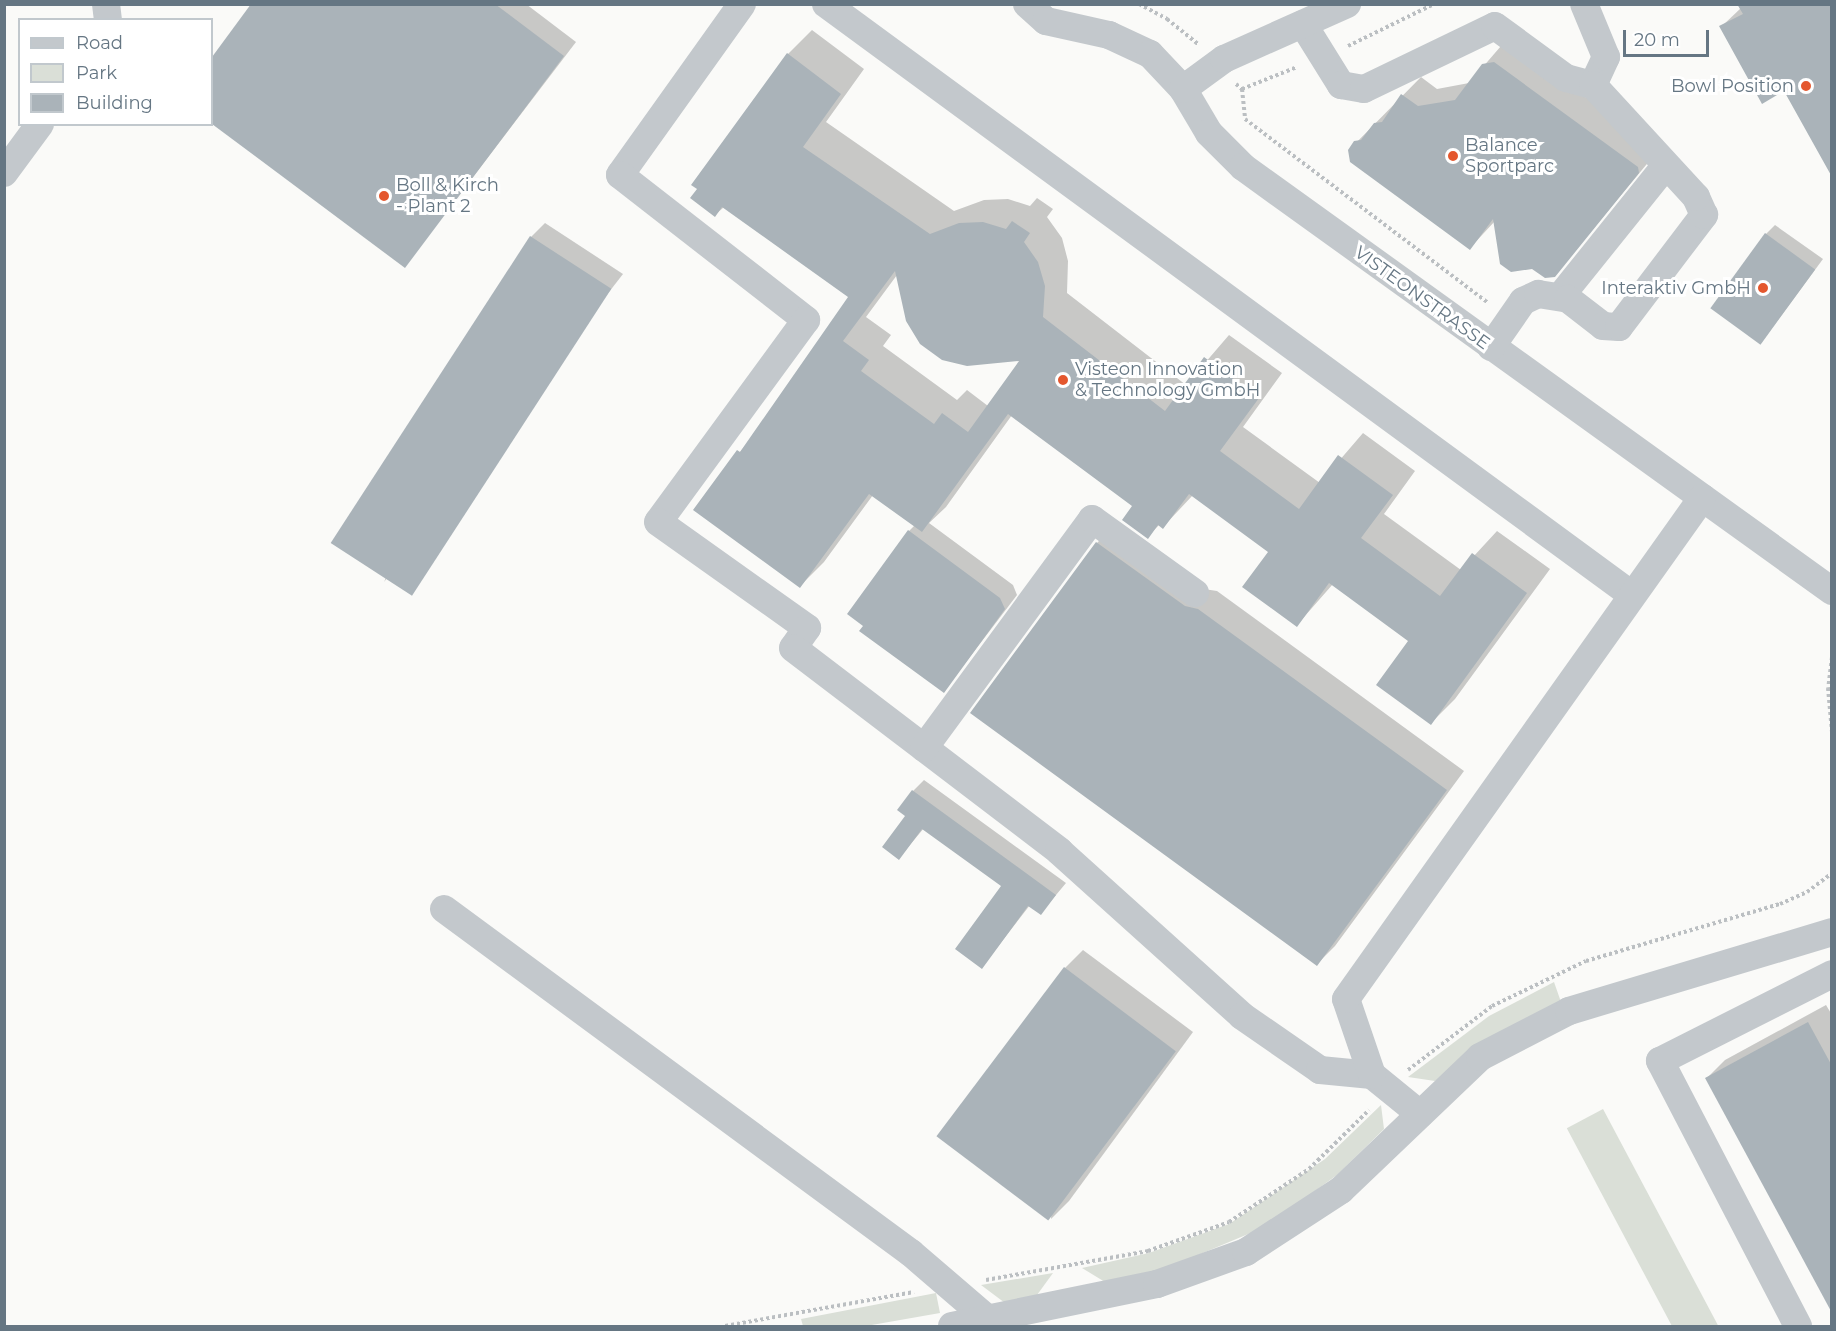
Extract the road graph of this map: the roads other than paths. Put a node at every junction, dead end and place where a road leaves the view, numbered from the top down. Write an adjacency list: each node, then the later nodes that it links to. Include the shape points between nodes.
1 (742, 4): 18 (street, via 620,175 806,320 658,522 807,628 794,648)
2 (826, 4): 17 (street)
3 (1027, 4): 8 (street, VISTEONSTRASSE, via 1047,21 1109,35 1150,54)
4 (1347, 4): 6 (street)
5 (1584, 4): 7 (street, via 1606,57)
6 (1303, 24): 7 (street, via 1341,85 1364,89 1495,26 1566,78); 8 (street, via 1224,59)
7 (1593, 85): 10 (street)
8 (1183, 88): 13 (street, VISTEONSTRASSE, via 1209,133 1243,167)
9 (39, 126): 11 (street)
10 (1666, 165): 12 (street); 12 (street, via 1696,197 1704,215 1619,327 1603,326)
11 (4, 173)
12 (1560, 297): 13 (street, via 1530,296)
13 (1491, 347): 14 (street, VISTEONSTRASSE)
14 (1702, 498): 15 (street, VISTEONSTRASSE); 17 (street)
15 (1832, 591)
16 (1196, 593): 18 (street, via 1092,519)
17 (1632, 595): 22 (street, via 1346,999)
18 (924, 748): 22 (street, via 1059,851 1242,1016 1320,1070)
19 (444, 909): 24 (street, via 911,1252)
20 (1832, 932): 23 (street, via 1569,1011 1480,1057)
21 (1832, 974): 26 (street, via 1660,1061)
22 (1381, 1083): 23 (street)
23 (1420, 1114): 24 (street, via 1341,1190 1246,1252 1158,1284)
24 (989, 1320): 25 (street)
25 (956, 1326)
26 (1798, 1326)

